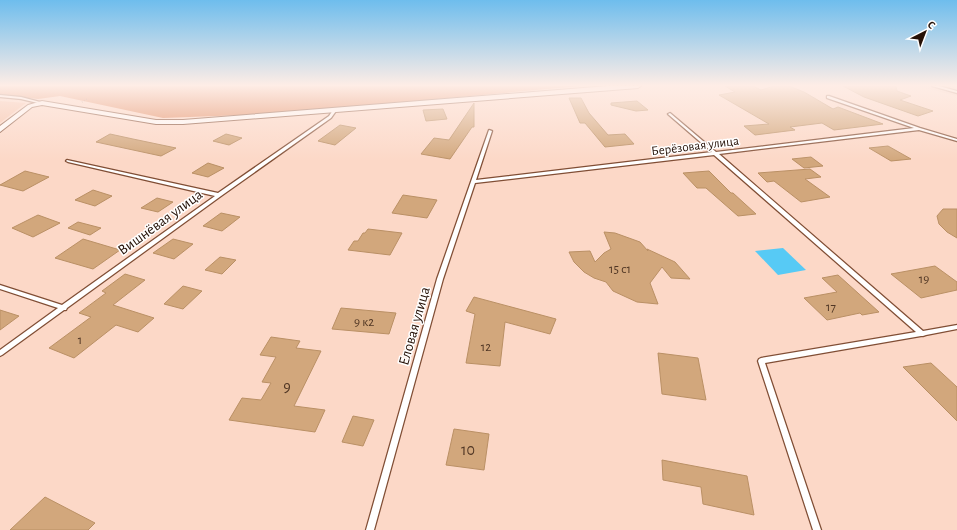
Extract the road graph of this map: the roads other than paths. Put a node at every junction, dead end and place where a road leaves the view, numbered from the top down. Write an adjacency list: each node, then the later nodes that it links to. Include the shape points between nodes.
1 (24, 111): 8 (street)
2 (88, 111): 3 (street, via 156,122)
3 (334, 111): 4 (street); 14 (lane, Вишнёвая улица, via 330,117)
4 (337, 111)
5 (867, 111): 7 (lane)
6 (670, 114): 11 (lane)
7 (919, 129): 10 (lane); 11 (lane, Берёзовая улица)
8 (0, 130)
9 (490, 132): 13 (lane, Еловая улица)
10 (957, 140)
11 (716, 153): 13 (lane, Берёзовая улица); 18 (lane)
12 (68, 161): 14 (lane)
13 (474, 182): 20 (lane, Еловая улица, via 440,279)
14 (219, 195): 16 (lane, Вишнёвая улица)
15 (0, 287): 16 (lane)
16 (64, 308): 19 (lane, Вишнёвая улица)
17 (957, 327): 18 (lane)
18 (923, 334): 21 (lane, via 761,361)
19 (0, 353)
20 (370, 530)
21 (818, 530)

